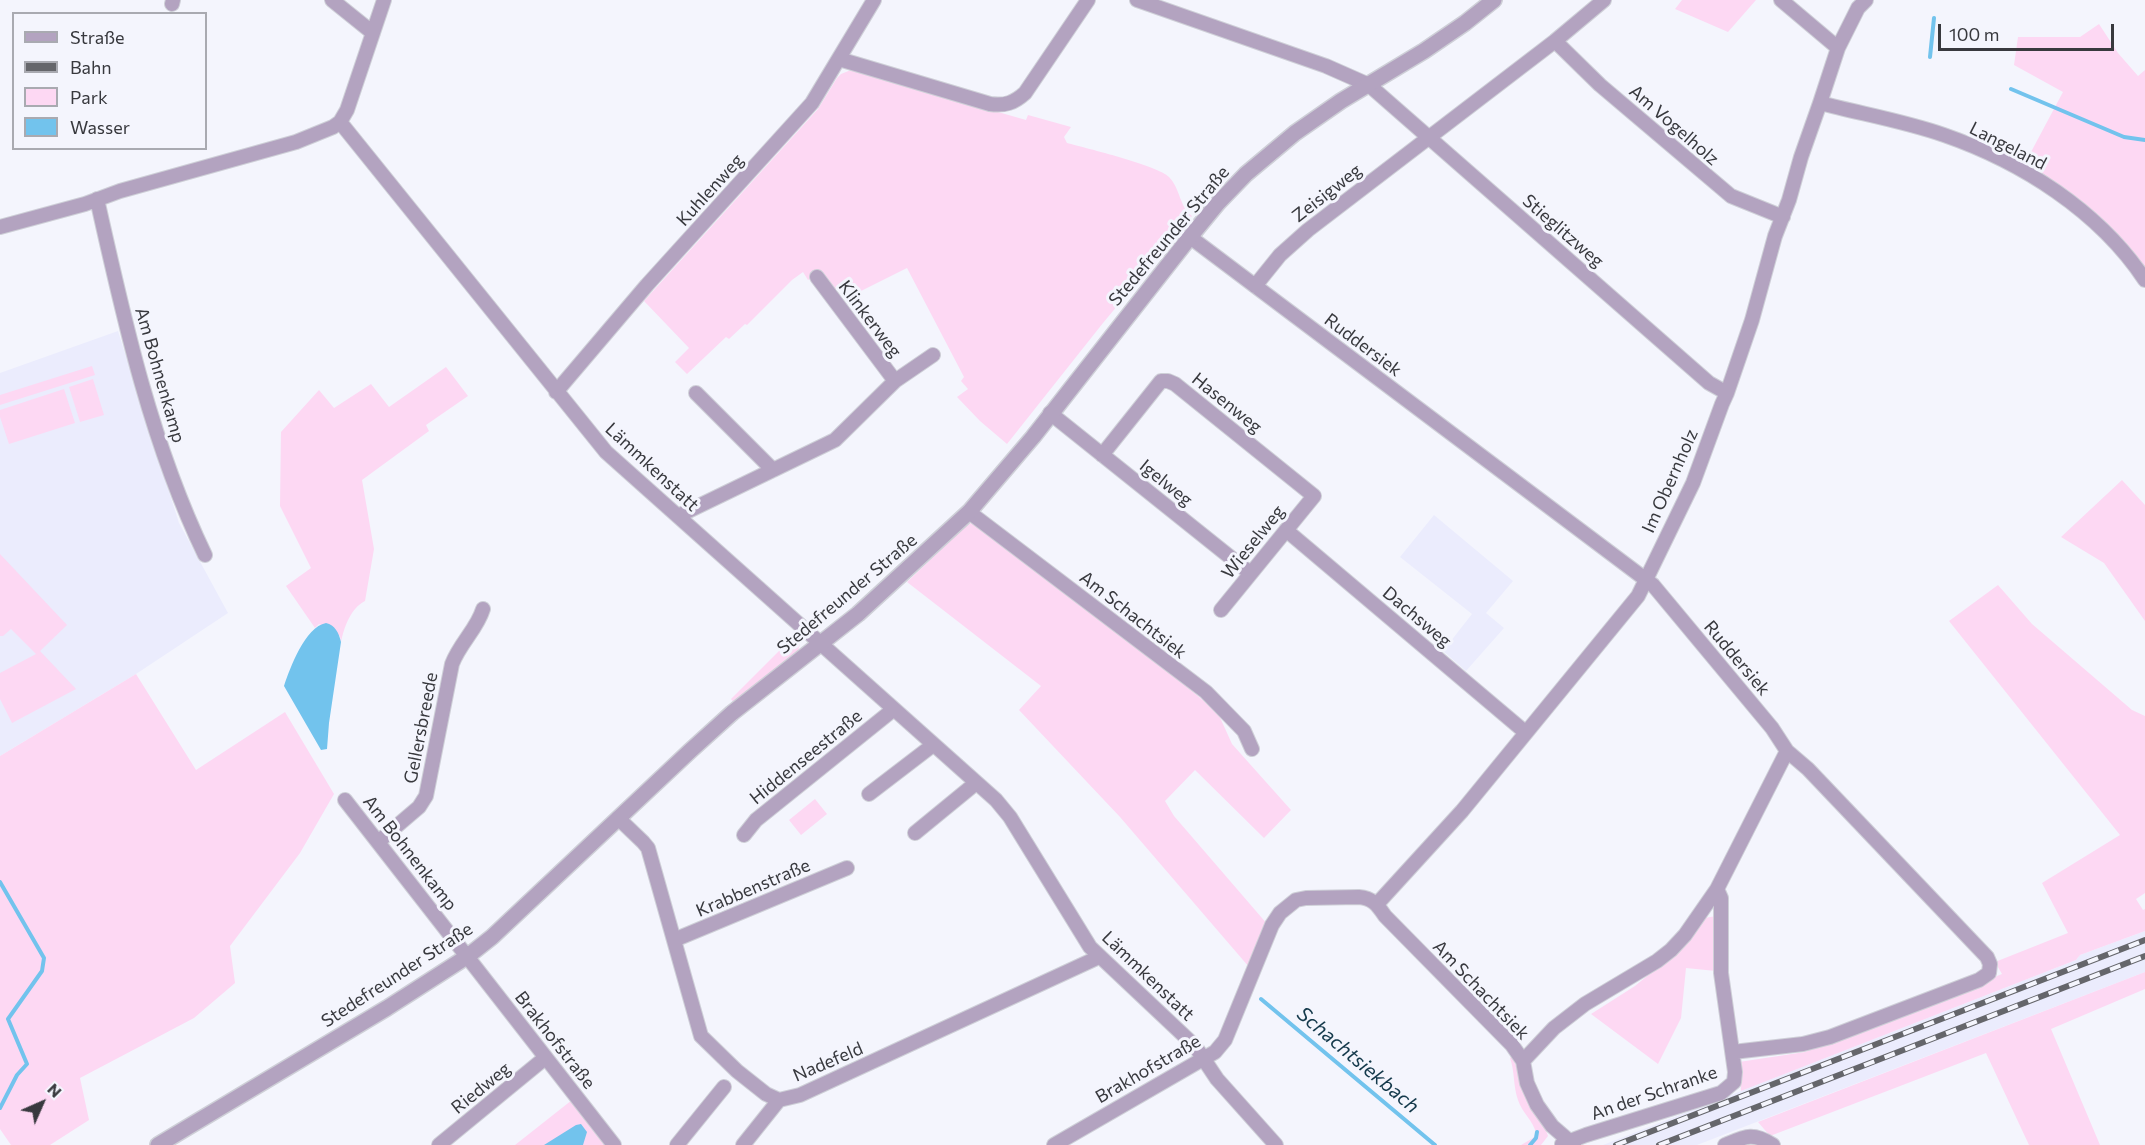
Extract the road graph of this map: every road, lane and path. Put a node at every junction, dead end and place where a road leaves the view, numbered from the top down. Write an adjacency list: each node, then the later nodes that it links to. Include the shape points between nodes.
1 (332, 0): 10 (street)
2 (384, 0): 10 (street)
3 (874, 0): 13 (street, Kuhlenweg)
4 (1088, 0): 13 (street, via 1025,93 1010,104 990,104)
5 (1137, 0): 14 (street, Stieglitzweg, via 1326,66)
6 (1494, 0): 14 (street, Stedefreunder Straße)
7 (1604, 0): 11 (street)
8 (1781, 0): 12 (street)
9 (1866, 0): 12 (street, Im Obernholz)
10 (373, 33): 16 (street)
11 (1555, 41): 17 (street); 19 (street, Am Vogelholz, via 1600,85 1731,196)
12 (1838, 48): 15 (street, Im Obernholz)
13 (839, 59): 27 (street, Kuhlenweg, via 812,103)
14 (1374, 88): 17 (street, Stieglitzweg); 21 (street, Stedefreunder Straße, via 1310,122 1276,147 1231,189)
15 (1821, 103): 19 (street, Im Obernholz); 23 (street, Langeland, via 1946,135 1997,157 2072,203 2121,249)
16 (340, 122): 18 (street, via 296,142); 27 (street, Lämmkenstatt)
17 (1429, 136): 24 (street, Zeisigweg, via 1292,243); 29 (street, Stieglitzweg, via 1709,383)
18 (97, 199): 20 (street); 37 (street, Am Bohnenkamp, via 126,328 164,453)
19 (1783, 217): 29 (street, Im Obernholz)
20 (0, 227)
21 (1195, 240): 24 (street, Ruddersiek); 30 (street, Stedefreunder Straße)
22 (817, 278): 26 (street, Klinkerweg)
23 (2145, 280)
24 (1255, 286): 39 (street, Ruddersiek)
25 (933, 355): 26 (street, Klinkerweg)
26 (895, 381): 32 (street, Klinkerweg, via 835,440)
27 (556, 392): 34 (street, Lämmkenstatt, via 606,452)
28 (696, 393): 32 (street)
29 (1727, 393): 39 (street, Im Obernholz, via 1694,483)
30 (1055, 417): 31 (street, Igelweg); 35 (street, Stedefreunder Straße, via 1027,444)
31 (1102, 455): 33 (street, Hasenweg, via 1161,381 1167,381); 38 (street, Igelweg)
32 (773, 470): 34 (street, Klinkerweg)
33 (1314, 496): 36 (street, Wieselweg)
34 (678, 516): 42 (street, Lämmkenstatt)
35 (974, 516): 42 (street, Stedefreunder Straße); 46 (street, Am Schachtsiek, via 1206,692 1244,731)
36 (1286, 530): 38 (street, Wieselweg); 44 (street, Dachsweg)
37 (205, 555)
38 (1250, 573): 41 (street, Wieselweg)
39 (1647, 580): 44 (street, Im Obernholz); 47 (street, Ruddersiek)
40 (483, 609): 54 (street, Gellersbreede, via 452,664 426,796 419,807)
41 (1221, 610)
42 (821, 645): 43 (street, Lämmkenstatt); 51 (street, Stedefreunder Straße, via 732,713)
43 (894, 710): 45 (street, Lämmkenstatt); 53 (street, Hiddenseestraße, via 802,781)
44 (1525, 732): 57 (street, Im Obernholz, via 1462,811)
45 (933, 745): 48 (street, Lämmkenstatt); 49 (street)
46 (1252, 749)
47 (1787, 751): 56 (street); 61 (street, Ruddersiek, via 1960,928 1987,957 1991,970 1979,980 1830,1036 1803,1044)
48 (976, 783): 52 (street); 60 (street, Lämmkenstatt, via 1010,817)
49 (869, 794)
50 (345, 800): 54 (street, Am Bohnenkamp)
51 (618, 818): 58 (street, Nadefeld, via 648,848); 59 (street, Stedefreunder Straße)
52 (915, 833)
53 (744, 835)
54 (378, 842): 59 (street, Am Bohnenkamp)
55 (847, 868): 58 (street, Krabbenstraße)
56 (1717, 889): 61 (street, An der Schranke, via 1721,898 1721,973); 64 (street, via 1671,951 1585,1004)
57 (1372, 901): 63 (street, Brakhofstraße, via 1306,898 1296,900 1280,913 1225,1040 1215,1052); 64 (street, Am Schachtsiek)
58 (674, 940): 66 (street, Nadefeld, via 701,1036 737,1071)
59 (468, 956): 62 (street, Brakhofstraße); 69 (street, Stedefreunder Straße)
60 (1099, 957): 63 (street, Lämmkenstatt); 66 (street, Nadefeld, via 800,1095)
61 (1733, 1052): 68 (street, An der Schranke, via 1734,1082 1721,1093)
62 (545, 1058): 67 (street, Riedweg); 70 (street, Brakhofstraße)
63 (1202, 1058): 73 (street, Brakhofstraße); 74 (street, Lämmkenstatt)
64 (1523, 1060): 68 (street, Am Schachtsiek, via 1527,1083 1537,1105)
65 (724, 1087): 71 (street)
66 (778, 1100): 72 (street)
67 (446, 1143)
68 (1568, 1144)
69 (158, 1145)
70 (614, 1145)
71 (677, 1145)
72 (743, 1145)
73 (1054, 1145)
74 (1276, 1145)
75 (1725, 1145): 76 (street, via 1754,1136)
76 (1773, 1145)

